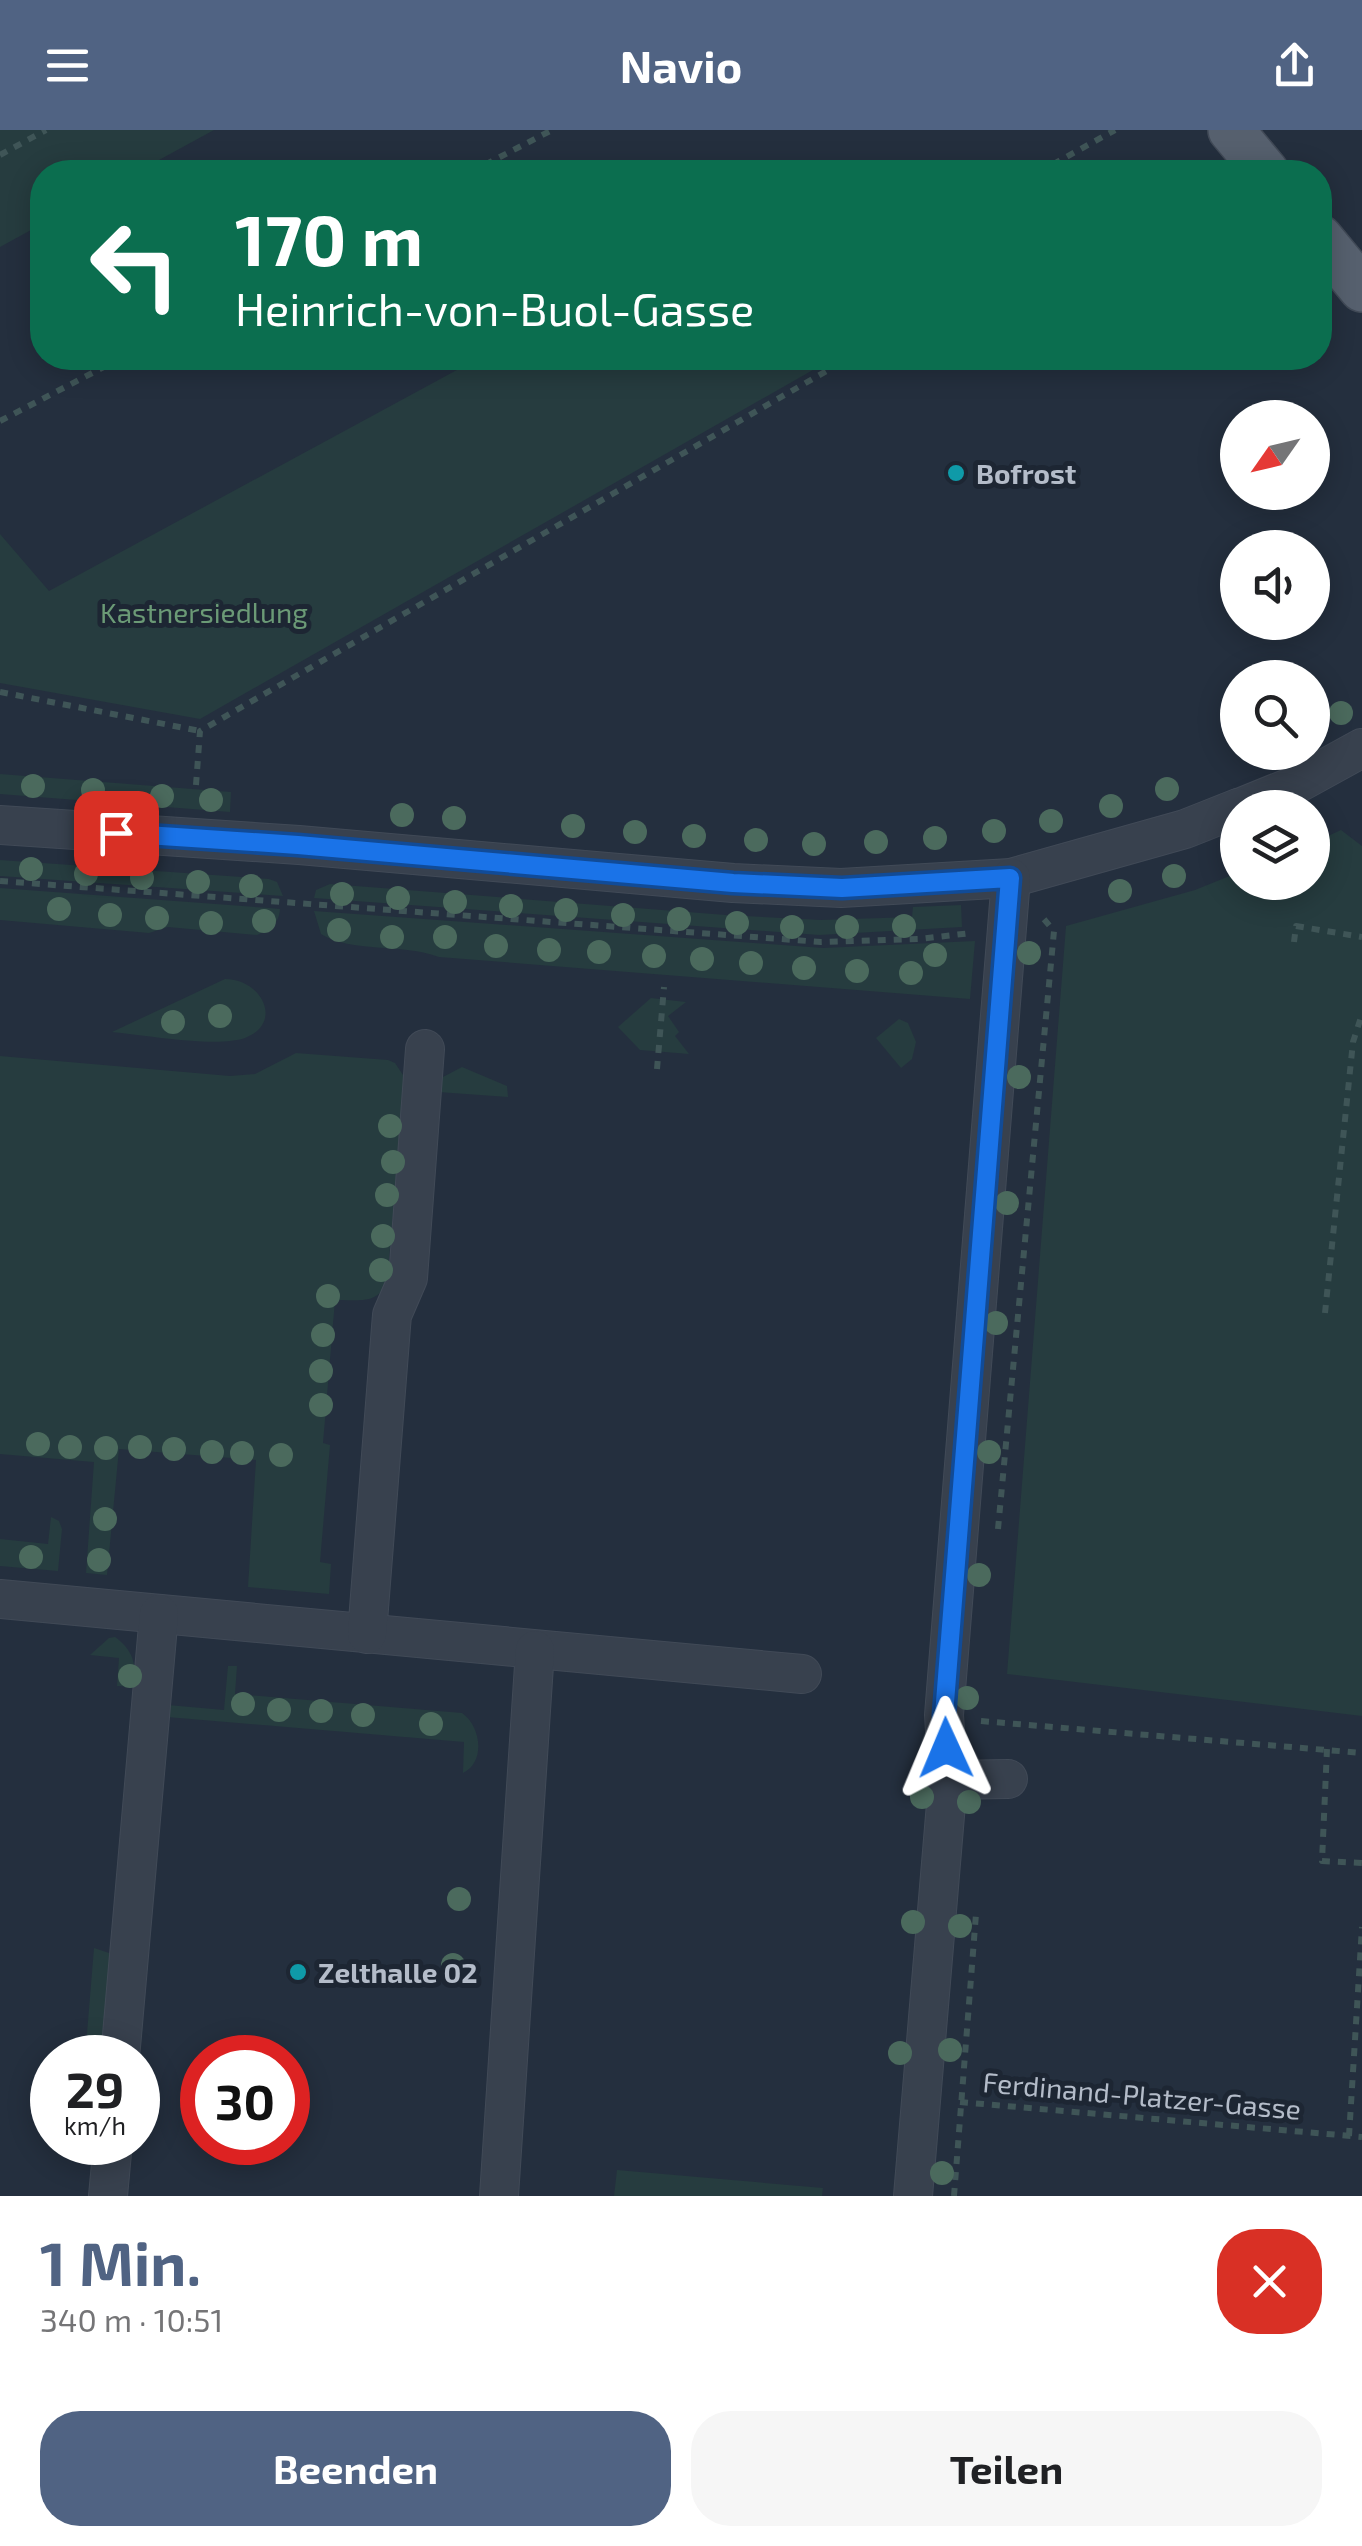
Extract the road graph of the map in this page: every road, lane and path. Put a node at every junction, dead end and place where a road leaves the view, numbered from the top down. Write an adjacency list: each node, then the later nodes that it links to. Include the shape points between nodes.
1 (46, 130): 5 (path)
2 (552, 130): 6 (path)
3 (1114, 130): 7 (path)
4 (1232, 130): 8 (main road)
5 (0, 155)
6 (495, 160)
7 (1060, 160)
8 (1256, 160)
9 (1332, 252): 10 (main road)
10 (1362, 288)
11 (98, 370): 13 (path)
12 (828, 370): 15 (path)
13 (0, 422)
14 (0, 692): 15 (path)
15 (200, 731): 17 (path)
16 (1362, 748): 18 (street)
17 (196, 784)
18 (1283, 790)
19 (1220, 815): 21 (street)
20 (0, 825): 21 (street, via 733,883 842,888)
21 (1010, 878): 23 (street); 31 (path, via 1054,930)
22 (0, 881): 23 (path, via 821,942)
23 (1008, 930): 42 (street, via 944,1715)
24 (1362, 937): 25 (path, via 1296,926)
25 (1294, 942)
26 (664, 988): 29 (path)
27 (1362, 1014): 30 (path, via 1353,1042)
28 (426, 1049): 34 (street, via 408,1278 392,1315)
29 (657, 1069)
30 (1325, 1313)
31 (997, 1543)
32 (0, 1599): 33 (street)
33 (159, 1614): 34 (street); 46 (street)
34 (368, 1634): 35 (street)
35 (535, 1650): 36 (street); 53 (street)
36 (802, 1674)
37 (982, 1702): 38 (path)
38 (980, 1721): 39 (path); 41 (path)
39 (1328, 1749): 40 (path); 43 (path, via 1322,1861)
40 (1362, 1753)
41 (998, 1779): 42 (street)
42 (948, 1780): 47 (street)
43 (1362, 1864)
44 (976, 1912): 48 (path)
45 (1362, 1927): 49 (path)
46 (122, 2035)
47 (919, 2097): 48 (path, Ferdinand-Platzer-Gasse); 54 (street)
48 (961, 2102): 49 (path, Ferdinand-Platzer-Gasse); 55 (path)
49 (1349, 2136): 50 (path, Ferdinand-Platzer-Gasse)
50 (1362, 2137)
51 (111, 2165): 52 (street)
52 (108, 2196)
53 (499, 2196)
54 (913, 2196)
55 (954, 2196)

